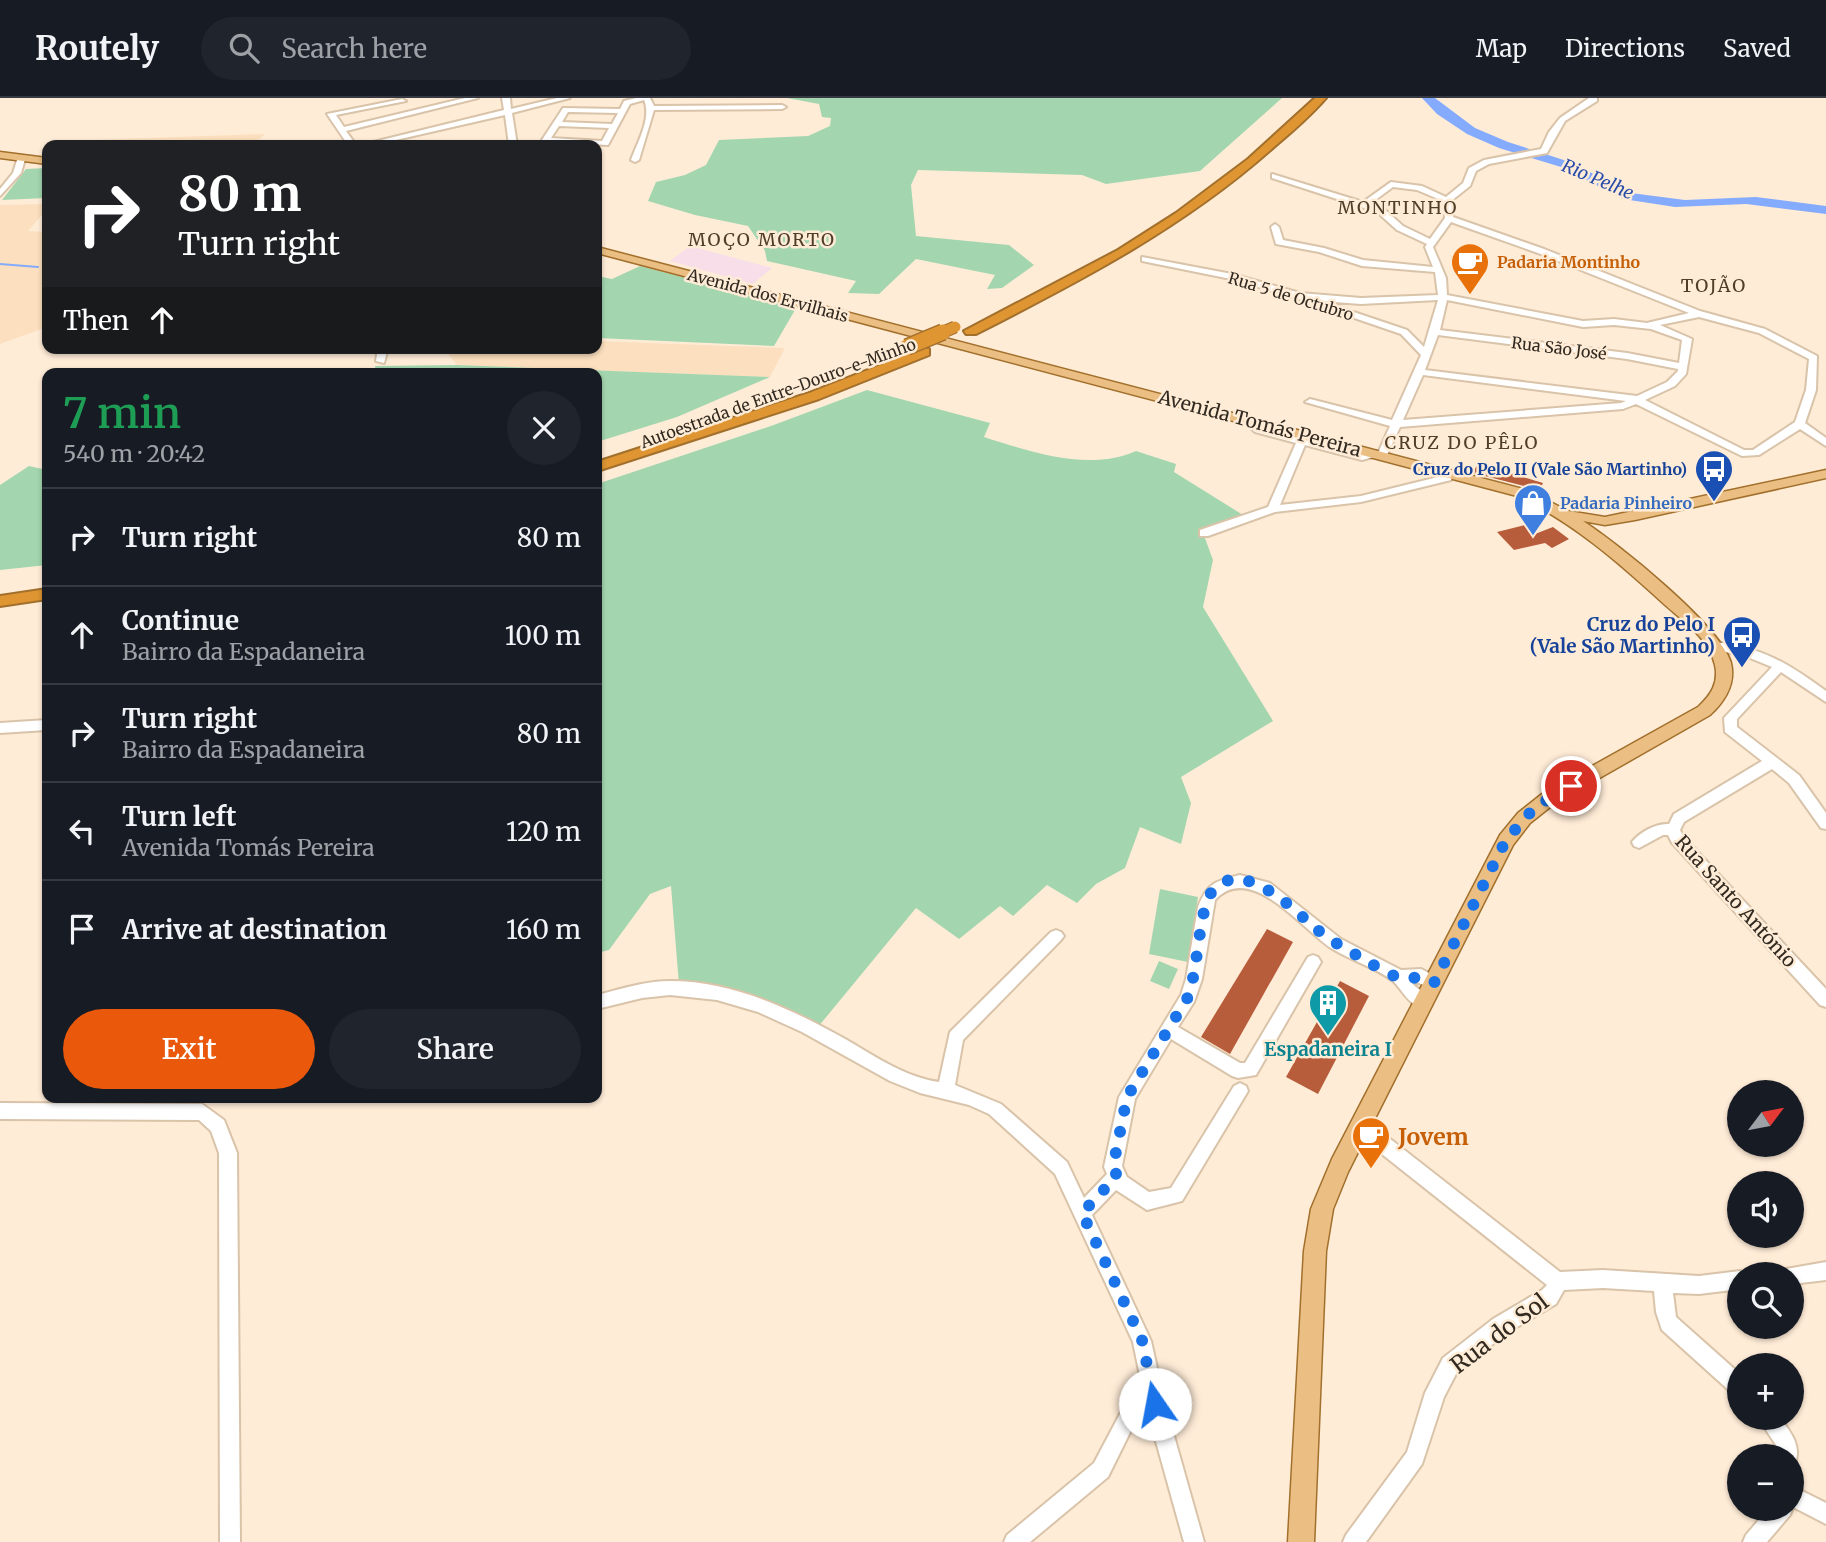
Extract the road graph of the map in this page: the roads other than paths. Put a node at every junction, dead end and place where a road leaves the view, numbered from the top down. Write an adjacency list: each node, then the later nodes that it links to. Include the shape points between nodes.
1 (474, 98): 9 (street)
2 (506, 98): 13 (street)
3 (566, 98): 13 (street)
4 (645, 98): 12 (street); 14 (street, via 626,103)
5 (1307, 98): 55 (highway, Autoestrada de Entre-Douro-e-Minho, bridge, via 1194,194 1103,252 955,327 805,387)
6 (1321, 98): 57 (highway, Autoestrada de Entre-Douro-e-Minho, via 1206,198 1114,257 971,331 814,396)
7 (1592, 98): 29 (street, via 1555,126 1544,151 1487,162 1472,170 1467,184)
8 (402, 101): 17 (street, via 331,114)
9 (445, 101): 17 (street)
10 (747, 102): 11 (street); 12 (street)
11 (782, 107)
12 (651, 108): 25 (street)
13 (506, 110): 19 (street); 20 (street)
14 (623, 111): 15 (street, via 571,109); 16 (street)
15 (557, 124): 16 (street); 21 (street)
16 (614, 126): 22 (street)
17 (341, 130): 18 (street)
18 (348, 140)
19 (385, 140)
20 (512, 140)
21 (547, 140)
22 (602, 143)
23 (0, 155): 24 (main road)
24 (21, 159): 26 (main road); 28 (street, via 17,173)
25 (635, 160)
26 (42, 161)
27 (1275, 176): 30 (street)
28 (0, 194)
29 (1447, 200): 30 (street, via 1419,188 1391,184); 31 (street)
30 (1364, 205): 33 (street)
31 (1449, 218): 33 (street); 39 (street)
32 (1275, 227): 36 (street, via 1279,242 1362,263)
33 (1432, 243): 36 (street, via 1429,247)
34 (602, 251): 42 (main road, Avenida dos Ervilhais)
35 (1145, 259): 37 (street, Rua 5 de Octubro)
36 (1438, 271): 38 (street)
37 (1299, 296): 38 (street, via 1362,301); 44 (street, Rua 5 de Octubro, via 1404,332)
38 (1443, 297): 40 (street, via 1583,324); 41 (street)
39 (1699, 314): 40 (street); 52 (street, via 1762,331 1814,358 1811,390)
40 (1647, 325): 46 (street, via 1687,339)
41 (1433, 332): 44 (street); 46 (street, Rua São José)
42 (939, 339): 50 (main road, Avenida Tomás Pereira)
43 (382, 354): 45 (street)
44 (1426, 355): 47 (street)
45 (381, 361)
46 (1684, 367): 48 (street, via 1671,384)
47 (1419, 372): 48 (street); 51 (street)
48 (1638, 399): 51 (street, via 1623,406); 52 (street, via 1742,453 1755,453)
49 (1310, 402): 51 (street)
50 (1251, 420): 53 (street, via 1259,430); 56 (main road, Avenida Tomás Pereira)
51 (1395, 424): 56 (street)
52 (1800, 425): 54 (street)
53 (1302, 442): 56 (street, via 1362,457); 61 (street)
54 (1826, 443)
55 (602, 454)
56 (1379, 454): 58 (main road, Avenida Tomás Pereira)
57 (602, 465)
58 (1449, 472): 60 (main road, Avenida Tomás Pereira); 61 (street, via 1447,478 1361,499)
59 (1826, 474): 62 (main road)
60 (1549, 505): 62 (main road); 63 (main road, Avenida Tomás Pereira)
61 (1273, 509): 64 (street)
62 (1612, 523): 63 (main road, via 1609,531); 65 (main road)
63 (1591, 531): 65 (main road, Avenida Tomás Pereira)
64 (1204, 534)
65 (1616, 552): 70 (main road, Avenida Tomás Pereira)
66 (42, 583): 67 (highway)
67 (0, 589)
68 (42, 595): 69 (highway)
69 (0, 601)
70 (1715, 646): 71 (street, via 1755,652); 81 (main road, Avenida Tomás Pereira, via 1725,676 1715,702 1548,799 1524,818 1506,840)
71 (1781, 664): 72 (street); 75 (street, via 1731,718 1730,729)
72 (1826, 697)
73 (42, 725): 74 (street)
74 (0, 728)
75 (1772, 762): 76 (street, via 1794,779); 77 (street, Rua Santo António, via 1679,818)
76 (1825, 820)
77 (1673, 830): 78 (street, via 1661,829); 82 (street, Rua Santo António)
78 (1639, 842)
79 (1056, 936): 85 (street, via 956,1037)
80 (1314, 962): 84 (street, via 1250,1070 1238,1071)
81 (1429, 993): 84 (street, via 1411,993 1399,977 1336,943 1265,887 1229,882 1209,897 1195,979); 90 (main road, Avenida Tomás Pereira)
82 (1826, 1000)
83 (602, 1001): 85 (street, via 669,988 694,989 760,1005 800,1022 905,1082)
84 (1169, 1030): 91 (street, via 1127,1097 1113,1167)
85 (946, 1090): 92 (street, via 995,1109 1061,1168)
86 (1240, 1091): 91 (street, via 1176,1195 1147,1201)
87 (81, 1103): 89 (street)
88 (0, 1111): 89 (street)
89 (73, 1111): 103 (street, via 202,1112 218,1126 228,1153)
90 (1360, 1126): 95 (street); 106 (main road, Avenida Tomás Pereira, via 1322,1209 1315,1251)
91 (1117, 1176): 92 (street)
92 (1082, 1213): 99 (street, via 1142,1340)
93 (1826, 1271): 94 (street)
94 (1804, 1274)
95 (1557, 1281): 97 (street, Rua do Sol); 107 (street, Rua do Sol, via 1549,1297 1500,1326 1450,1365 1435,1393 1415,1457)
96 (1727, 1282): 97 (street, Rua do Sol)
97 (1663, 1284): 98 (street, via 1669,1323)
98 (1727, 1375)
99 (1150, 1379): 104 (street, via 1101,1470); 105 (street)
100 (1804, 1502): 101 (street)
101 (1826, 1514)
102 (1772, 1521): 108 (street)
103 (230, 1542)
104 (1014, 1542)
105 (1194, 1542)
106 (1301, 1542)
107 (1353, 1542)
108 (1753, 1542)

